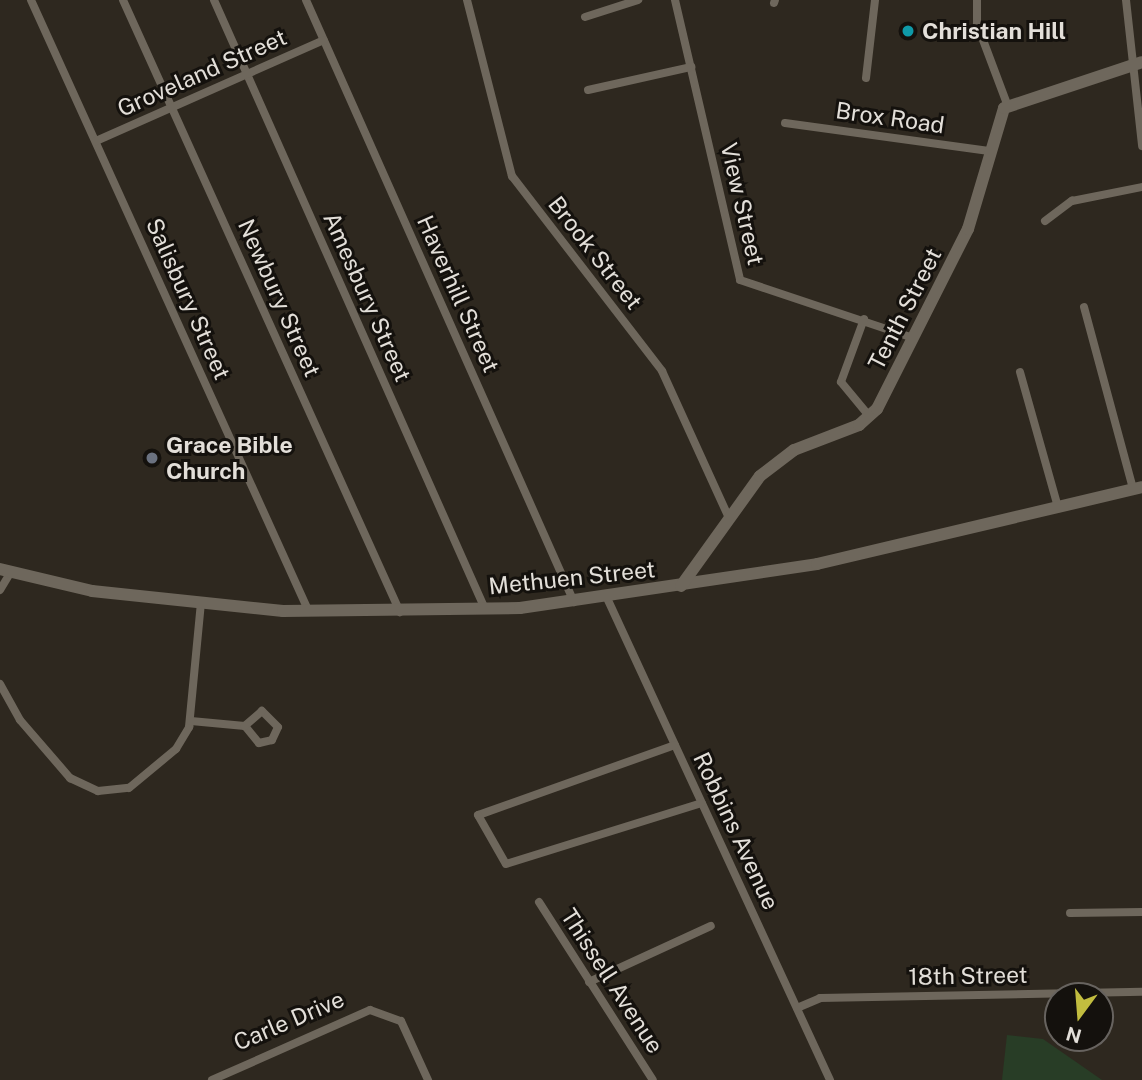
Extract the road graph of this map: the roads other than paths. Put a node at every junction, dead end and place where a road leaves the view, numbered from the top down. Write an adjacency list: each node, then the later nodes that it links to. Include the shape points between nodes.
1 (32, 0): 21 (street, Salisbury Street)
2 (123, 0): 19 (street, Newbury Street)
3 (214, 0): 15 (street, Amesbury Street)
4 (306, 0): 12 (street, Haverhill Street)
5 (467, 0): 33 (street, Brook Street, via 512,176 662,371)
6 (638, 0): 11 (street)
7 (675, 0): 14 (street, View Street)
8 (875, 0): 16 (street)
9 (977, 0): 18 (street, via 977,24)
10 (1126, 0): 13 (street)
11 (585, 17)
12 (324, 40): 15 (street, Groveland Street); 39 (street, Haverhill Street)
13 (1136, 64): 18 (street); 22 (street)
14 (691, 68): 17 (street); 27 (street, View Street, via 740,280)
15 (247, 74): 19 (street, Groveland Street); 40 (street, Amesbury Street)
16 (866, 78)
17 (588, 90)
18 (1007, 104): 23 (street, Tenth Street)
19 (172, 108): 21 (street, Groveland Street); 41 (street, Newbury Street)
20 (785, 123): 23 (street, Brox Road)
21 (96, 141): 42 (street, Salisbury Street)
22 (1142, 146)
23 (989, 151): 28 (street, Tenth Street, via 968,229)
24 (1142, 187): 25 (street, via 1080,198)
25 (1045, 221)
26 (1084, 307): 31 (street)
27 (863, 319): 28 (street, View Street); 30 (street, via 842,384)
28 (913, 338): 30 (street, Tenth Street)
29 (1020, 372): 32 (street)
30 (870, 417): 33 (street, via 790,453)
31 (1138, 488): 32 (street, Methuen Street)
32 (1058, 507): 35 (street, Methuen Street, via 817,564)
33 (727, 516): 35 (street)
34 (6, 570): 36 (street); 38 (street, Methuen Street, via 92,591)
35 (681, 586): 37 (street, Methuen Street)
36 (0, 590)
37 (607, 598): 39 (street, Methuen Street); 46 (street, Robbins Avenue)
38 (201, 603): 42 (street, Methuen Street); 44 (street)
39 (574, 603): 40 (street, Methuen Street)
40 (485, 609): 41 (street, Methuen Street)
41 (400, 612): 42 (street, Methuen Street)
42 (309, 613)
43 (0, 684): 44 (street, via 20,720 66,775 98,791 140,783 181,743)
44 (191, 721): 45 (street)
45 (245, 726): 45 (street, via 262,710 278,727 272,740 258,743)
46 (675, 745): 47 (street, Robbins Avenue); 47 (street, via 478,815 506,864)
47 (702, 803): 54 (street, Robbins Avenue)
48 (538, 902): 52 (street, Thissell Avenue)
49 (1142, 912): 50 (street)
50 (1070, 913)
51 (710, 926): 52 (street)
52 (589, 982): 57 (street, Thissell Avenue)
53 (1142, 992): 54 (street, 18th Street, via 820,998)
54 (797, 1008): 58 (street, Robbins Avenue)
55 (212, 1080): 56 (street, Carle Drive, via 370,1010 401,1021)
56 (428, 1080)
57 (653, 1080)
58 (830, 1080)

